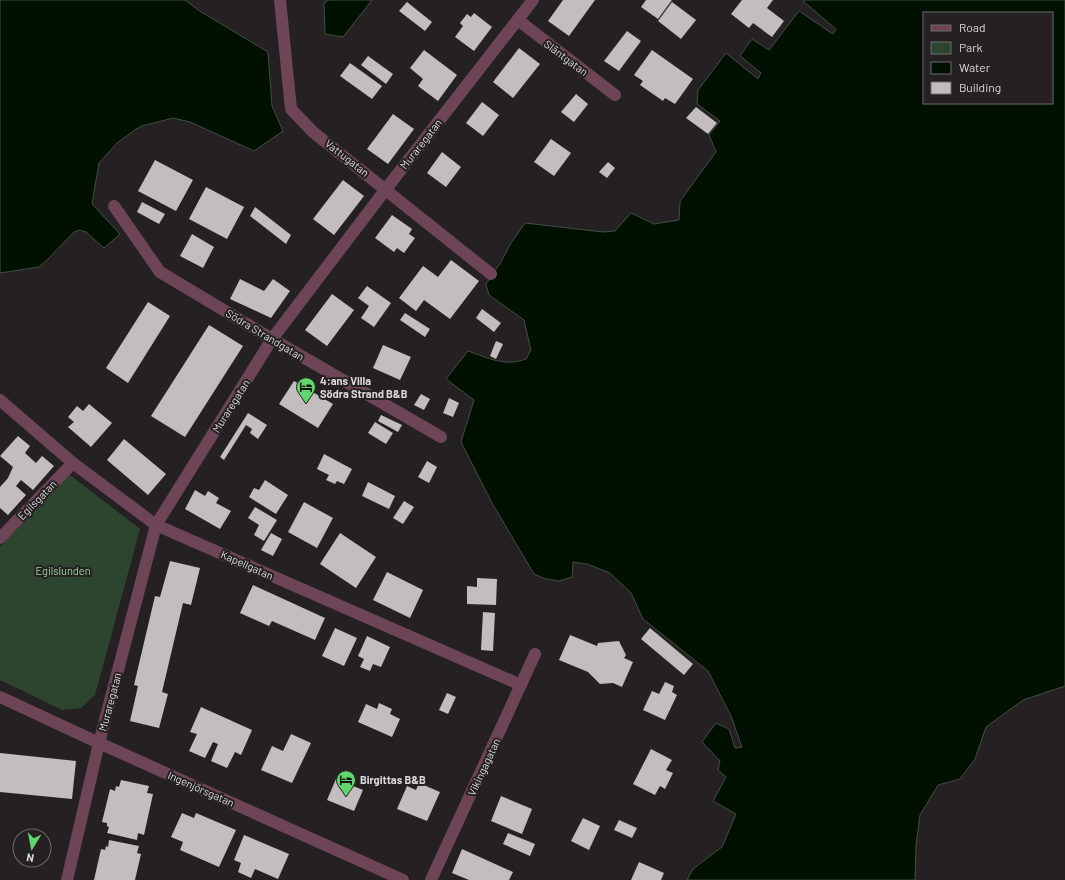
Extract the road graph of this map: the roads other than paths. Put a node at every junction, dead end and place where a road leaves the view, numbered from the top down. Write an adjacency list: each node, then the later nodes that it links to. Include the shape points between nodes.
1 (280, 0): 5 (street, Vattugatan, via 292,108 313,132)
2 (534, 0): 3 (street, Muraregatan)
3 (518, 20): 4 (street, Släntgatan); 5 (street, Muraregatan)
4 (615, 95)
5 (386, 189): 7 (street, Vattugatan); 8 (street, Muraregatan)
6 (114, 206): 8 (street, Södra Strandgatan, via 160,272)
7 (490, 274)
8 (272, 340): 10 (street, Södra Strandgatan); 12 (street, Muraregatan)
9 (0, 400): 11 (street, Kapellgatan)
10 (441, 437)
11 (73, 462): 12 (street, Kapellgatan); 13 (street, Egilsgatan)
12 (156, 526): 15 (street, Kapellgatan); 17 (street, Muraregatan)
13 (0, 538)
14 (535, 654): 15 (street, Vikingagatan)
15 (521, 684): 20 (street, Vikingagatan)
16 (0, 697): 17 (street, Ingenjörsgatan)
17 (99, 743): 18 (street, Muraregatan); 19 (street, Ingenjörsgatan)
18 (67, 880)
19 (403, 880)
20 (432, 880)

